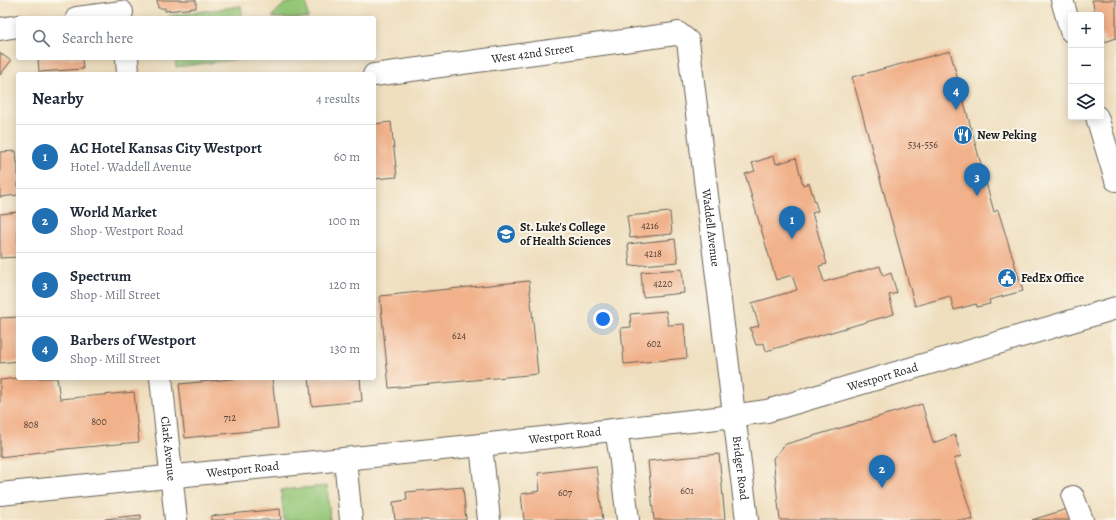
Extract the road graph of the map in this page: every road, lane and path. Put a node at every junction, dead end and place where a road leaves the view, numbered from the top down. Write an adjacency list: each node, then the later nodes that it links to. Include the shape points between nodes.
1 (1062, 0): 4 (street)
2 (122, 10): 3 (street)
3 (88, 16)
4 (1068, 21)
5 (16, 26): 6 (street)
6 (0, 29)
7 (688, 41): 10 (street, West 42nd Street, via 675,34); 15 (street, Waddell Avenue)
8 (127, 60): 9 (street)
9 (128, 72)
10 (376, 75)
11 (1098, 120): 12 (street)
12 (1116, 180)
13 (1116, 308): 15 (street, Westport Road, via 767,410)
14 (160, 380): 19 (street, Clark Avenue)
15 (734, 416): 16 (street, Westport Road); 26 (street, Bridger Road)
16 (616, 430): 17 (street, Westport Road); 25 (street)
17 (482, 445): 18 (street, Westport Road); 24 (street)
18 (345, 459): 19 (street, Westport Road); 23 (street)
19 (171, 477): 20 (street, Westport Road); 22 (street, Clark Avenue)
20 (0, 494)
21 (1073, 497): 27 (street)
22 (176, 520)
23 (352, 520)
24 (489, 520)
25 (628, 520)
26 (747, 520)
27 (1082, 520)

